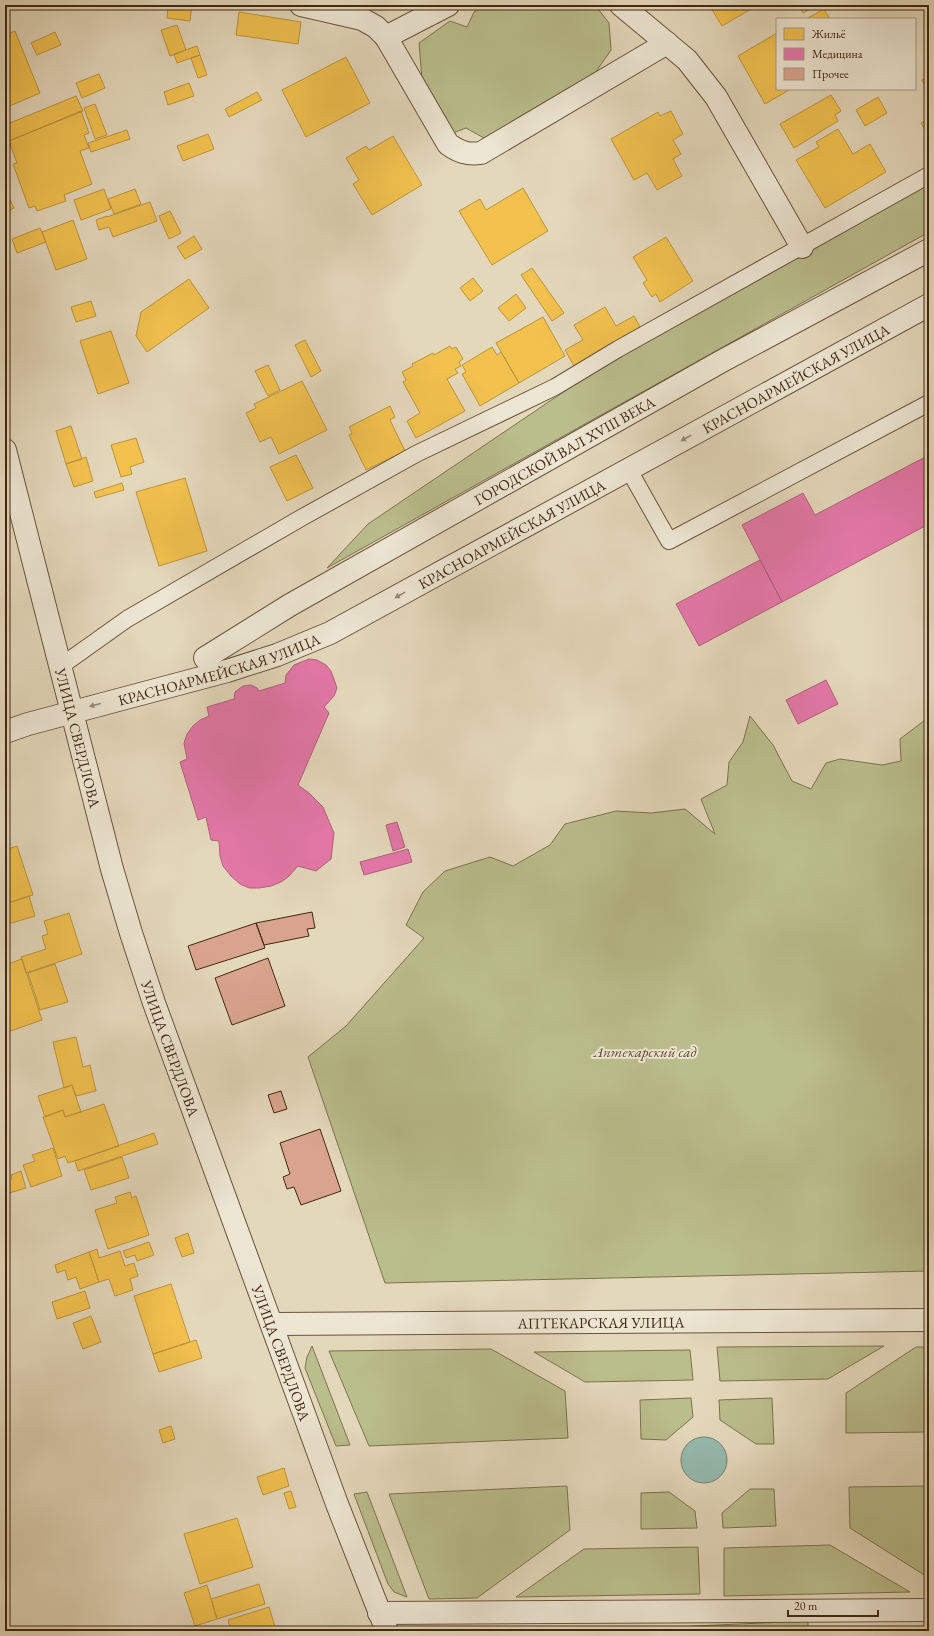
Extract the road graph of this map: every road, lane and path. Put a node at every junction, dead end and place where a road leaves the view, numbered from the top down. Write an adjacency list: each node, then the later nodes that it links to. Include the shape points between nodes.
1 (300, 5): 4 (street, via 362,18)
2 (448, 5): 4 (street)
3 (621, 5): 5 (street)
4 (386, 37): 5 (street, via 448,144 458,151 470,154 481,153)
5 (667, 43): 7 (street, via 687,60 716,97)
6 (929, 175): 7 (lane)
7 (802, 247): 14 (lane, via 555,386 416,454 301,518 159,599)
8 (929, 250): 13 (street, ГОРОДСКОЙ ВАЛ XVIII ВЕКА, via 722,361 290,605)
9 (929, 305): 12 (street, КРАСНОАРМЕЙСКАЯ УЛИЦА, one-way to 12)
10 (929, 403): 12 (lane, via 668,541)
11 (5, 450): 14 (street, УЛИЦА СВЕРДЛОВА)
12 (629, 470): 15 (street, КРАСНОАРМЕЙСКАЯ УЛИЦА, one-way to 15, via 330,633 227,671)
13 (204, 658)
14 (61, 666): 15 (street, УЛИЦА СВЕРДЛОВА)
15 (72, 712): 16 (street, КРАСНОАРМЕЙСКАЯ УЛИЦА); 18 (street, УЛИЦА СВЕРДЛОВА, via 135,947)
16 (5, 732)
17 (929, 1320): 18 (street, АПТЕКАРСКАЯ УЛИЦА)
18 (272, 1324): 20 (street, УЛИЦА СВЕРДЛОВА)
19 (929, 1610): 20 (street)
20 (383, 1622)

